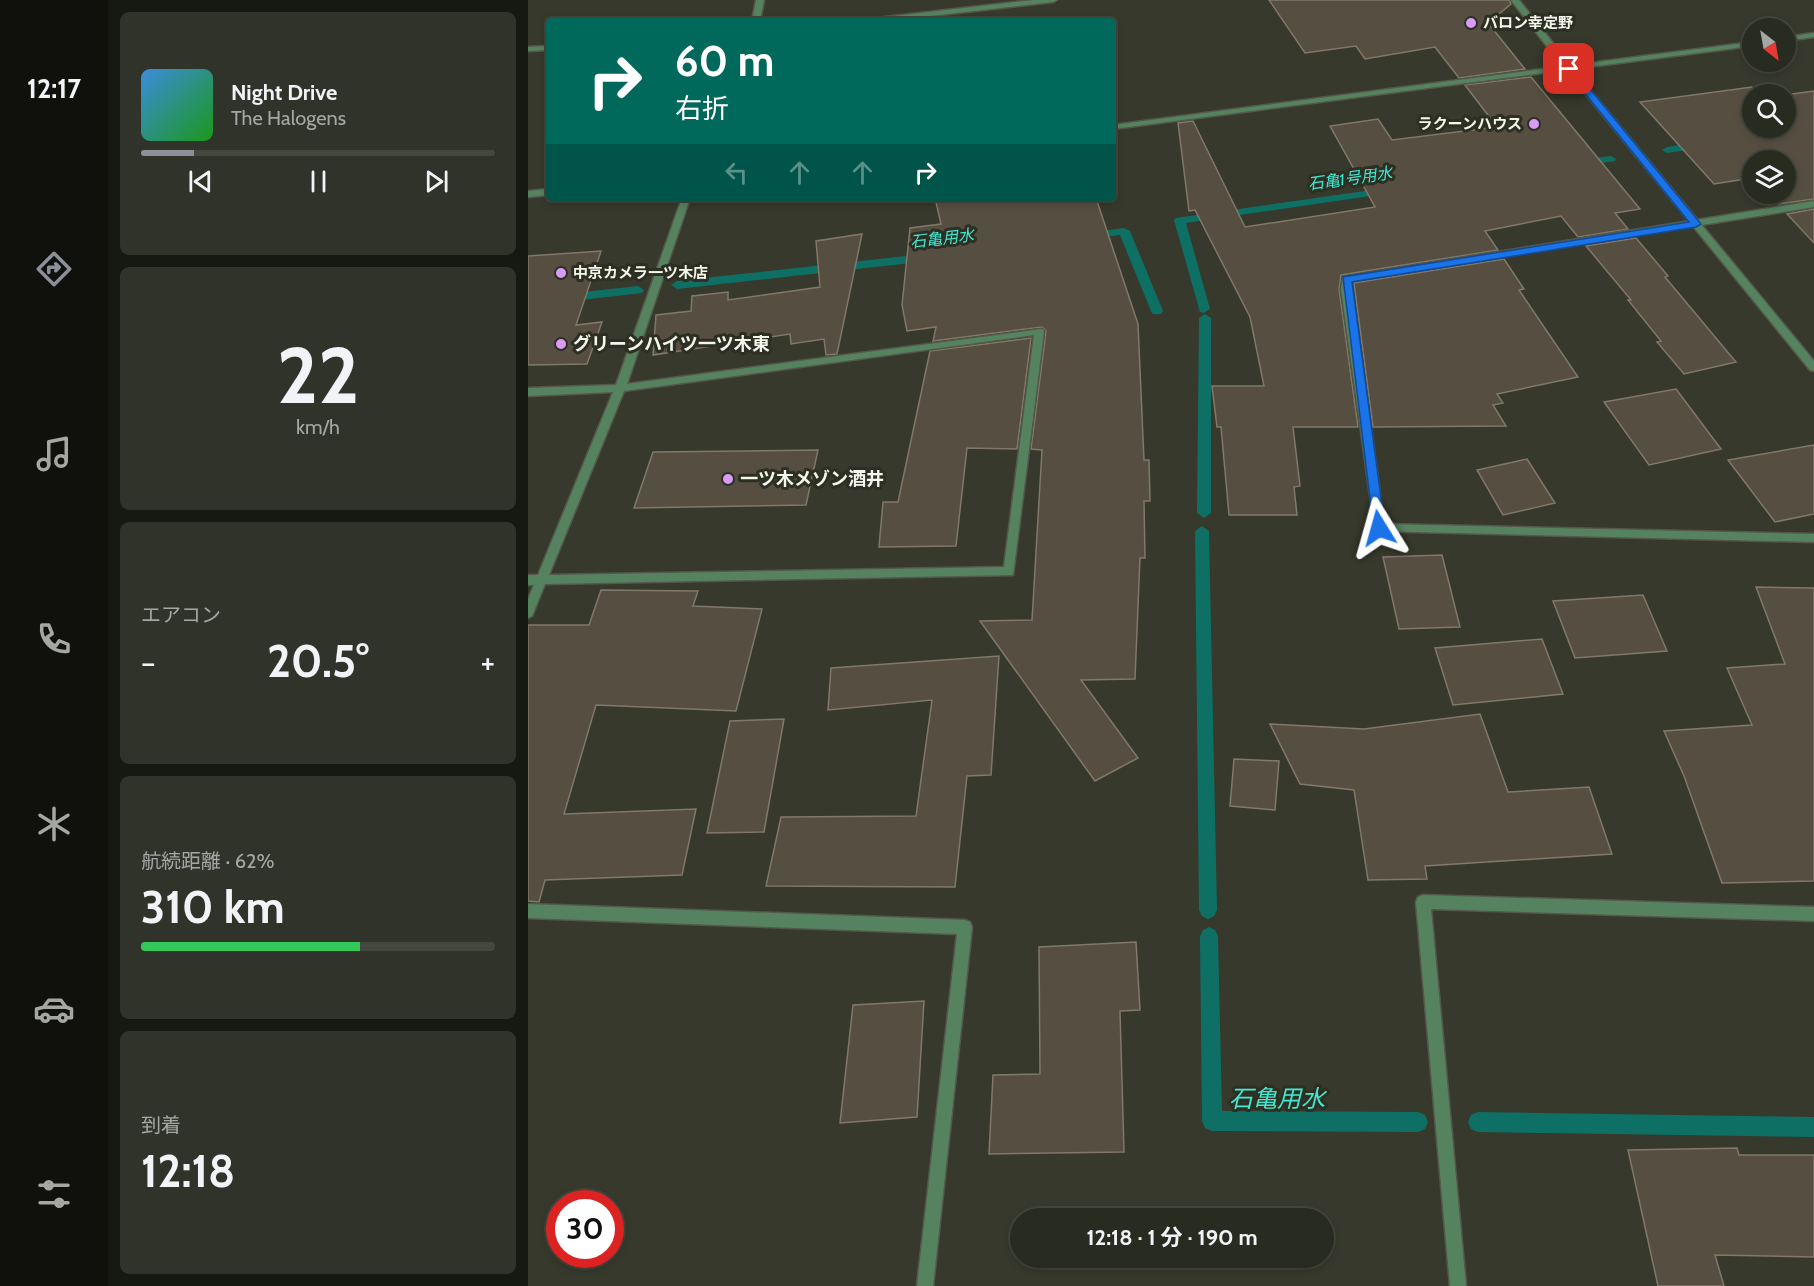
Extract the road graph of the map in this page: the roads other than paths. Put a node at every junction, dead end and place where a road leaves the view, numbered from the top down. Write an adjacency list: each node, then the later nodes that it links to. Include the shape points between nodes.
1 (760, 0): 4 (street)
2 (1053, 0): 5 (street)
3 (1515, 0): 11 (street)
4 (757, 18)
5 (894, 18)
6 (1814, 35): 7 (street)
7 (1796, 37)
8 (1742, 45): 11 (street)
9 (546, 48): 10 (street)
10 (528, 49)
11 (1569, 69): 12 (street); 17 (street)
12 (1116, 127)
13 (546, 192): 14 (street)
14 (528, 194)
15 (685, 201): 19 (street)
16 (1814, 204): 17 (street)
17 (1696, 224): 18 (street); 21 (street, via 1346,279 1379,528)
18 (1814, 368)
19 (620, 388): 20 (street); 23 (street); 23 (street, via 1039,331 1008,572)
20 (528, 392)
21 (1814, 538)
22 (528, 580): 23 (street)
23 (541, 580): 24 (street)
24 (528, 613)
25 (528, 911): 27 (street, via 965,927)
26 (1814, 914): 28 (street, via 1423,902)
27 (926, 1286)
28 (1458, 1286)

